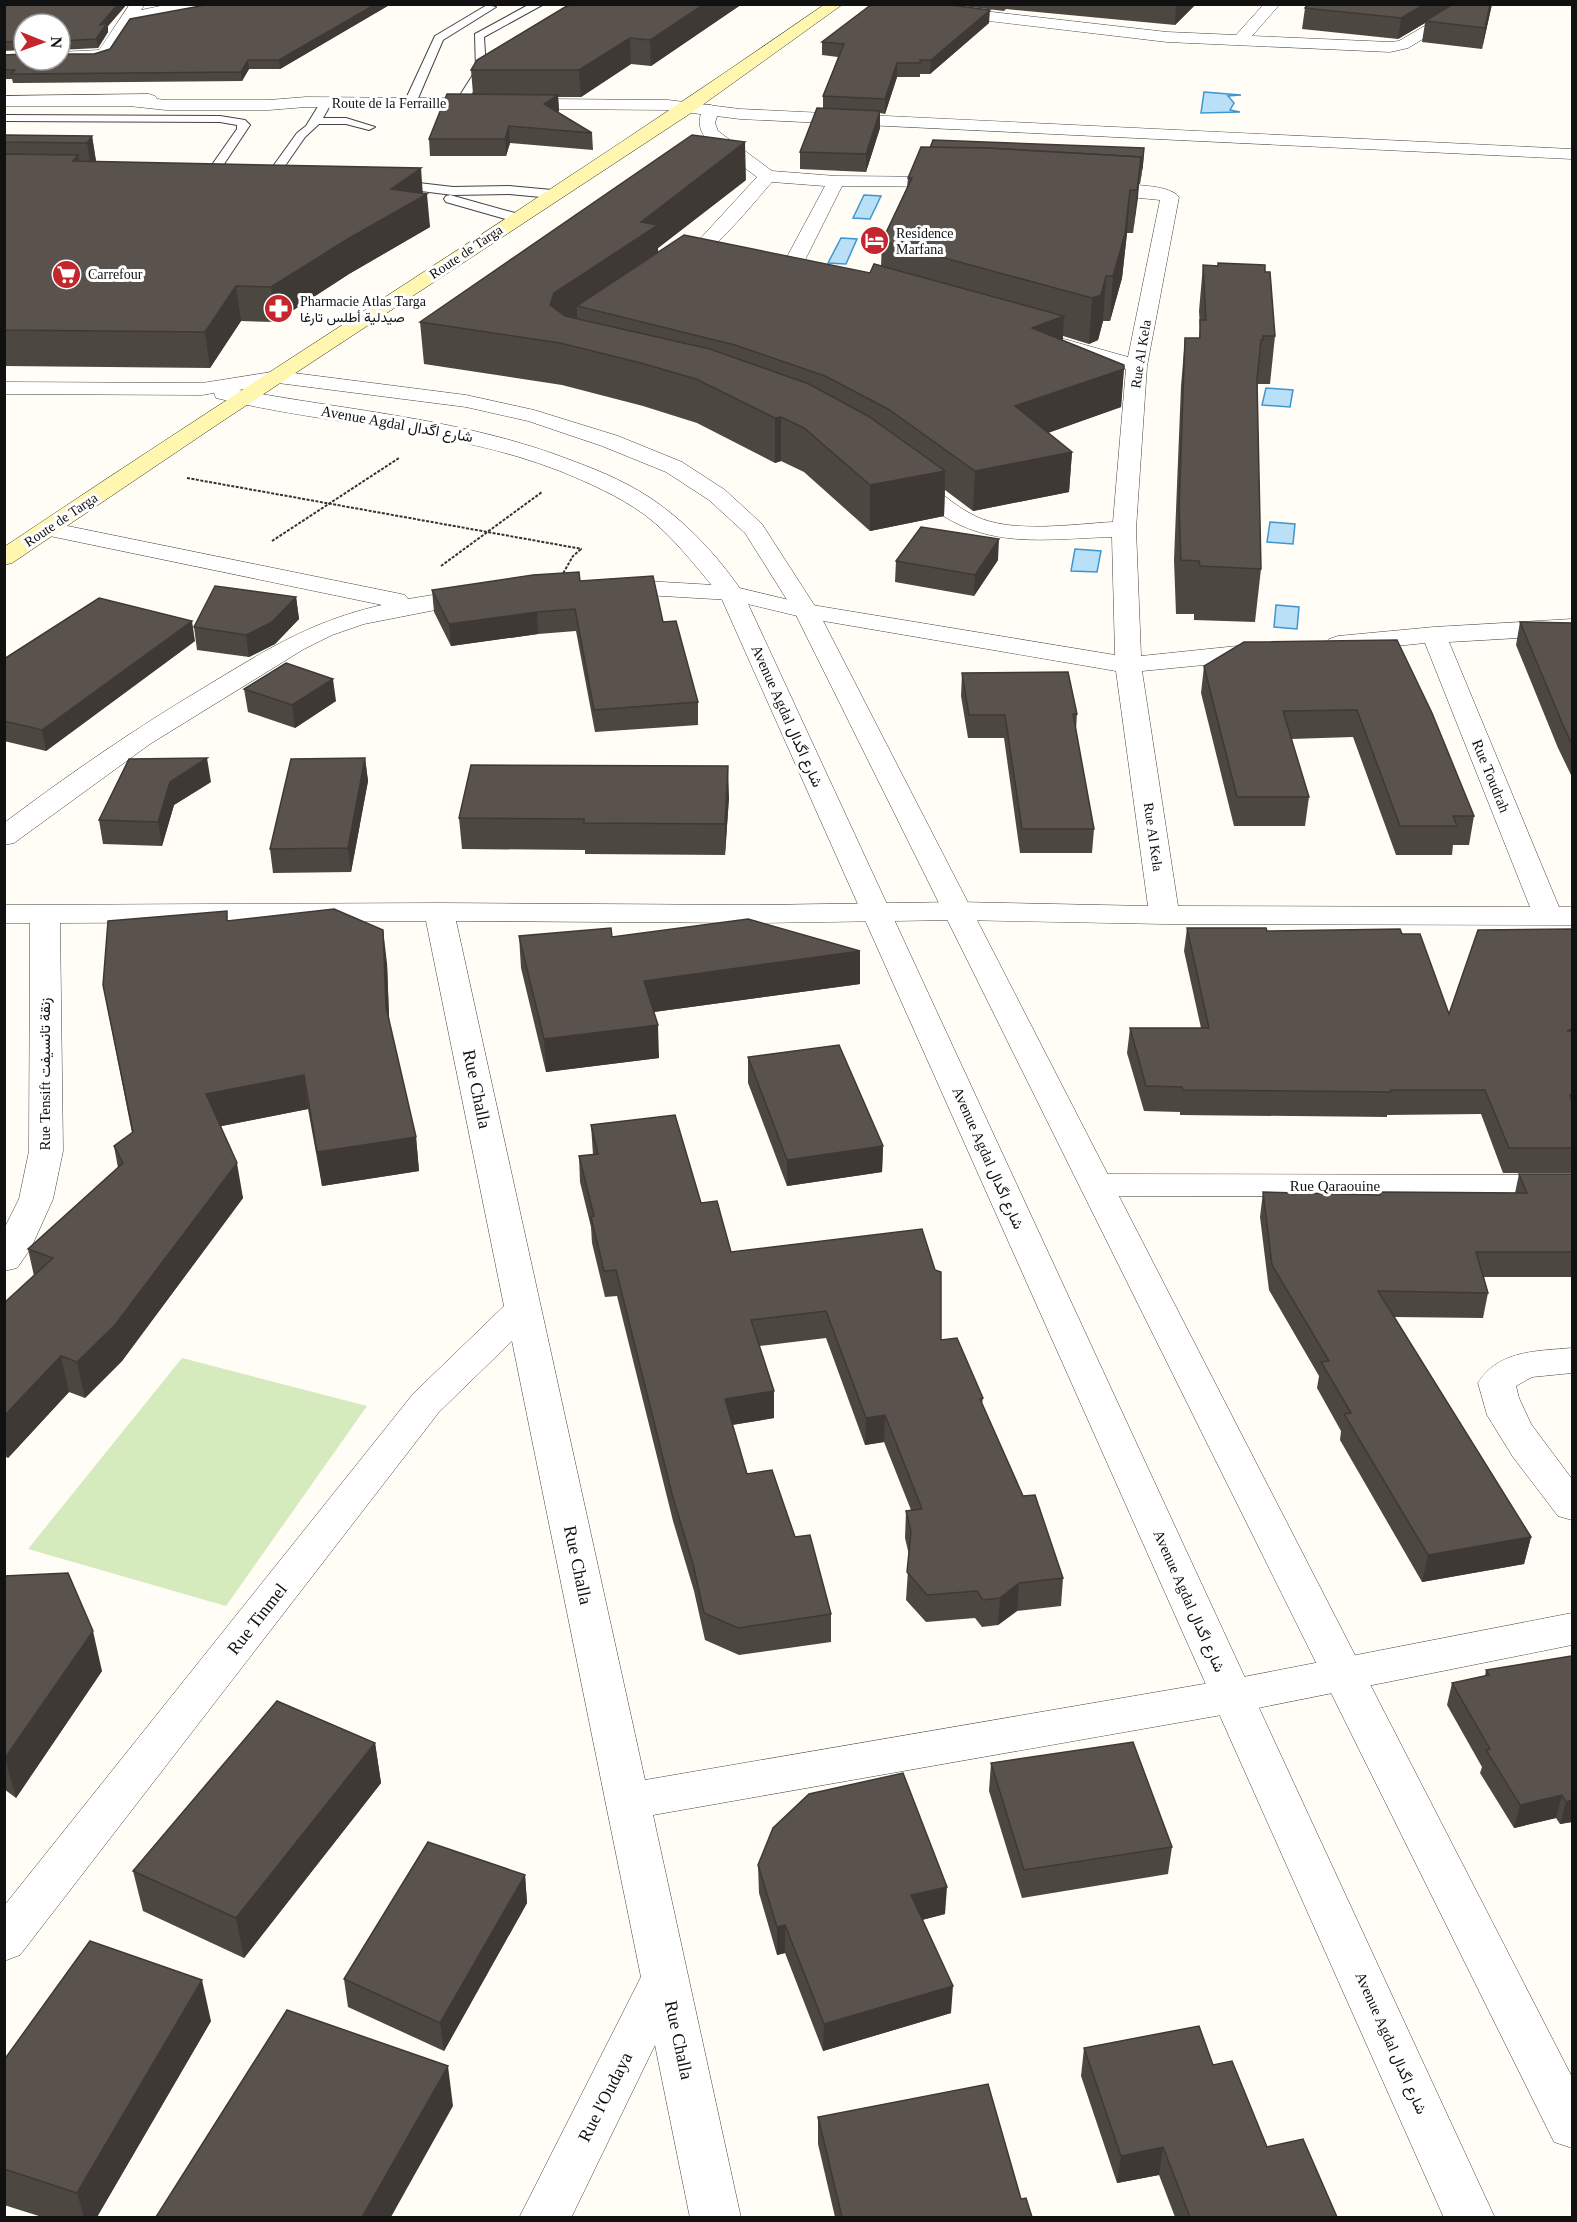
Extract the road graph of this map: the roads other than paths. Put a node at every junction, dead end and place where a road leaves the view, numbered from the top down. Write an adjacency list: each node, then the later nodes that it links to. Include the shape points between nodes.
1 (196, 4): 9 (street)
2 (539, 4): 16 (lane, via 479,36 482,70)
3 (836, 4): 17 (main road, Route de Targa)
4 (879, 4): 10 (street)
5 (1273, 4): 11 (street)
6 (1474, 4): 11 (street, via 1403,45)
7 (491, 7): 15 (lane, via 439,38)
8 (1091, 10): 10 (street)
9 (134, 11): 12 (street, via 102,55)
10 (1069, 26): 11 (street)
11 (1240, 40)
12 (72, 56)
13 (4, 101): 14 (street, Route de la Ferraille, via 129,101 166,105)
14 (315, 102): 15 (street, Route de la Ferraille); 20 (lane); 22 (lane, via 296,128)
15 (410, 103): 16 (street, Route de la Ferraille)
16 (461, 103): 17 (street, Route de la Ferraille)
17 (688, 107): 18 (street, Route de la Ferraille); 32 (main road, Route de Targa)
18 (711, 110): 23 (street, Route de la Ferraille); 24 (street, via 707,119 712,135)
19 (4, 118): 26 (lane, via 232,120 244,125 200,182)
20 (315, 121): 21 (lane, via 346,121); 22 (lane)
21 (369, 127)
22 (301, 135): 28 (lane)
23 (1572, 154)
24 (767, 176): 25 (street); 34 (street)
25 (836, 181): 27 (street); 37 (street)
26 (226, 182)
27 (975, 182)
28 (267, 183)
29 (382, 187): 31 (lane)
30 (1076, 188): 41 (street, Rue Al Kela, via 1156,192 1170,197)
31 (448, 194): 32 (lane, via 520,190); 33 (lane, via 494,213)
32 (552, 194): 33 (main road, Route de Targa)
33 (518, 218): 42 (main road, Route de Targa)
34 (706, 244): 35 (street); 39 (street)
35 (727, 250)
36 (770, 262): 37 (street)
37 (791, 268): 38 (street)
38 (814, 275)
39 (657, 277)
40 (1033, 336): 41 (street)
41 (1137, 366): 48 (street, Rue Al Kela)
42 (278, 377): 44 (street, Avenue Agdal شارع اگدال); 45 (main road, Route de Targa); 54 (street, Avenue Agdal شارع اگدال, via 466,401 534,416 674,466 717,495 754,529)
43 (4, 388): 44 (street)
44 (202, 389): 45 (street, Avenue Agdal شارع اگدال)
45 (244, 398): 47 (main road, Route de Targa); 52 (street, Avenue Agdal شارع اگدال, via 500,442 564,464 620,488 660,516)
46 (893, 466): 48 (street, via 960,516 986,528)
47 (48, 528): 49 (main road, Route de Targa); 53 (street)
48 (1124, 529): 57 (street, Rue Al Kela)
49 (4, 558)
50 (558, 583): 52 (street)
51 (496, 591): 58 (street, via 380,612 336,625 265,661 186,709 95,769)
52 (731, 593): 54 (street); 61 (street, Avenue Agdal شارع اگدال)
53 (396, 600)
54 (806, 611): 57 (street); 59 (street, Avenue Agdal شارع اگدال)
55 (1572, 627): 56 (street)
56 (1434, 635): 57 (street); 65 (street, Rue Toudrah)
57 (1128, 665): 64 (street, Rue Al Kela)
58 (4, 837)
59 (958, 911): 61 (street); 64 (street); 66 (street, Avenue Agdal شارع اگدال)
60 (439, 912): 61 (street); 63 (street); 69 (street, Rue Challa)
61 (877, 913): 74 (street, Avenue Agdal شارع اگدال)
62 (4, 914): 63 (street)
63 (45, 915): 68 (street, Rue Tensift زنقة تانسيفت, via 46,1151 36,1199)
64 (1164, 915): 65 (street)
65 (1560, 916)
66 (1096, 1185): 67 (street, Rue Qaraouine); 73 (street, Avenue Agdal شارع اگدال)
67 (1572, 1186)
68 (4, 1260)
69 (524, 1308): 75 (street, Rue Challa); 76 (street, Rue Tinmel, via 426,1403)
70 (1572, 1361): 71 (street, via 1519,1366 1497,1383 1498,1399 1509,1422)
71 (1572, 1506)
72 (1572, 1629): 73 (street)
73 (1343, 1673): 74 (street); 78 (street, Avenue Agdal شارع اگدال)
74 (1233, 1696): 75 (street); 82 (street, Avenue Agdal شارع اگدال)
75 (628, 1801): 77 (street, Rue Challa)
76 (4, 1941)
77 (665, 1977): 80 (street, Rue l'Oudaya); 81 (street, Rue Challa)
78 (1560, 2075): 79 (street, Avenue Agdal شارع اگدال)
79 (1572, 2126)
80 (544, 2217)
81 (716, 2217)
82 (1470, 2217)

